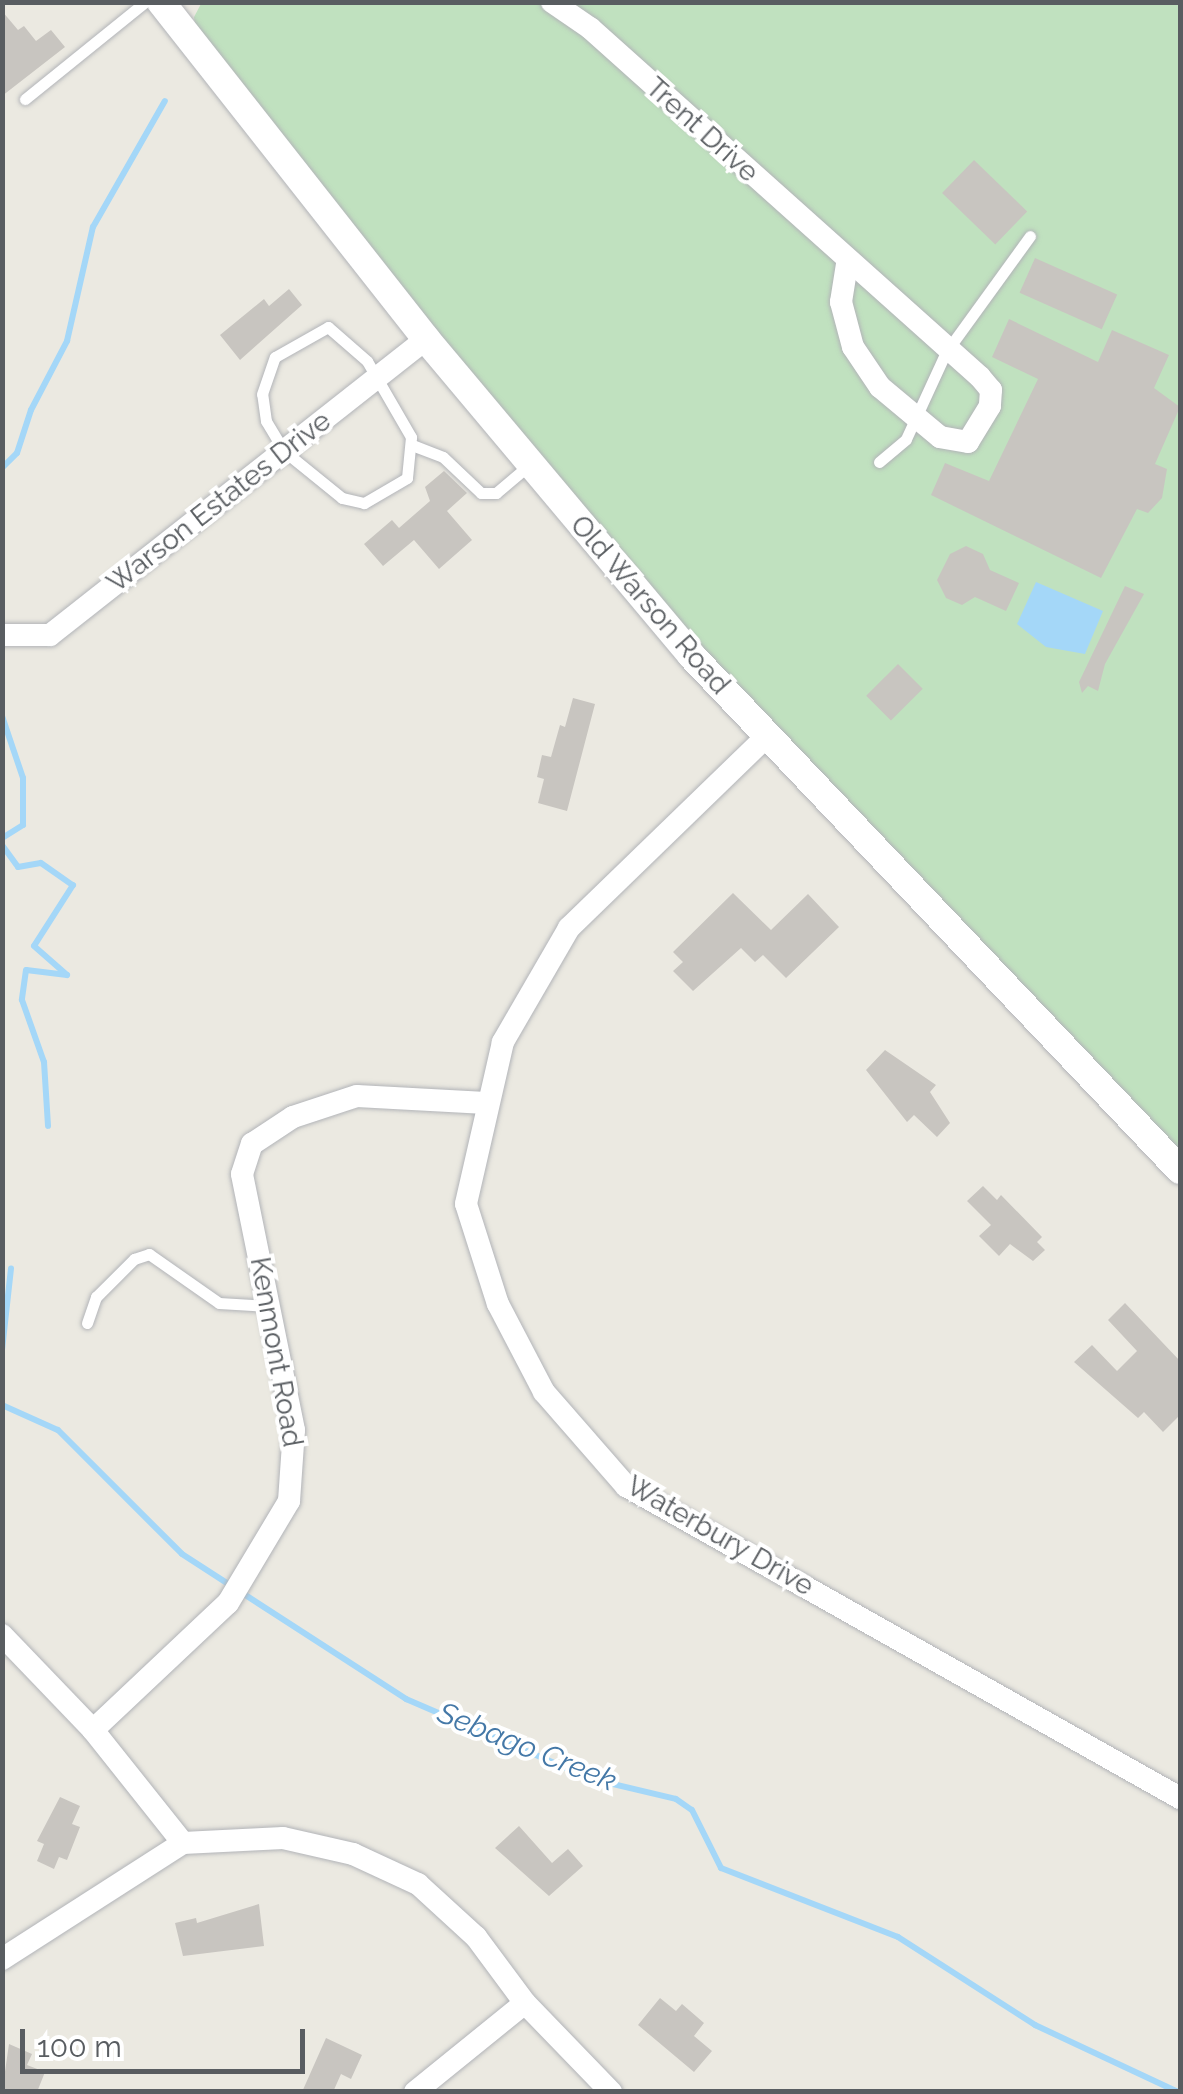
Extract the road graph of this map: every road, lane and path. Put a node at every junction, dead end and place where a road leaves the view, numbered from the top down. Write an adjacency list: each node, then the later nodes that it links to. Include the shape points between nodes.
1 (145, 2): 4 (lane)
2 (552, 2): 6 (street, Trent Drive, via 590,28)
3 (174, 7): 7 (street, Old Warson Road)
4 (26, 99)
5 (1030, 236): 8 (lane)
6 (847, 264): 8 (street, Trent Drive); 10 (street, via 841,302 853,347 880,387)
7 (426, 340): 9 (street, Warson Estates Drive); 14 (street, Old Warson Road)
8 (946, 352): 10 (lane); 10 (street, Trent Drive, via 991,390 981,428 968,442)
9 (377, 377): 11 (lane); 12 (street, Warson Estates Drive); 12 (lane, via 328,327 275,356 262,394 266,421)
10 (918, 422): 13 (lane)
11 (412, 445): 12 (lane, via 407,478 364,503 342,498); 14 (lane, via 443,457 481,493 496,493)
12 (284, 451): 15 (street, Warson Estates Drive, via 50,635)
13 (879, 462)
14 (529, 465): 16 (street, Old Warson Road)
15 (2, 635)
16 (767, 736): 17 (street, Waterbury Drive, via 569,928 503,1042); 18 (street, Old Warson Road)
17 (486, 1103): 19 (street, Kenmont Road, via 357,1096 293,1117 252,1144 242,1174); 23 (street, Waterbury Drive, via 466,1204 498,1304 544,1392 626,1486)
18 (1180, 1170)
19 (269, 1306): 20 (lane, via 219,1303 149,1254 134,1259 96,1296); 22 (street, Kenmont Road, via 294,1430 296,1474 282,1520 228,1603)
20 (87, 1323)
21 (2, 1635): 22 (street)
22 (93, 1730): 24 (street)
23 (1180, 1798)
24 (183, 1843): 25 (street); 26 (street, via 282,1838 353,1854 418,1884 476,1936)
25 (2, 1959)
26 (524, 2003): 27 (street); 28 (street)
27 (416, 2092)
28 (612, 2092)

